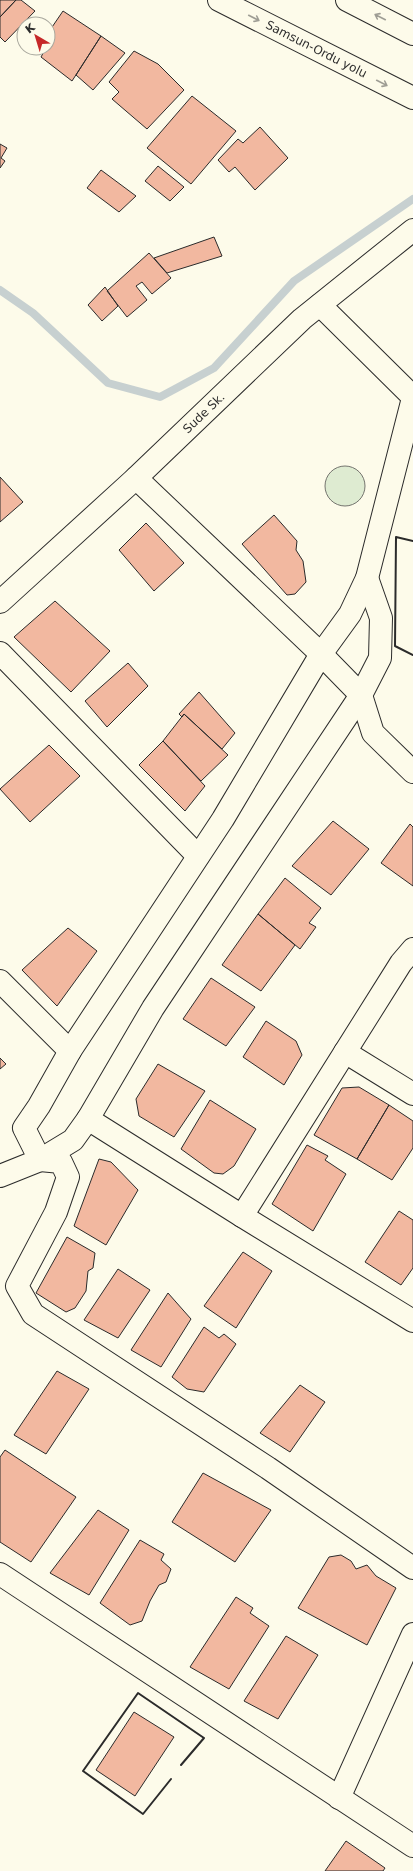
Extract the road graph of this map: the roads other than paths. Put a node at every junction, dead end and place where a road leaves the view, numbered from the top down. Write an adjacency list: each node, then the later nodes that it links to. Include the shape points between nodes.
1 (219, 0): 4 (main road, Samsun-Ordu yolu, one-way to 4)
2 (347, 0): 3 (main road, one-way to 2)
3 (413, 34)
4 (413, 98)
5 (413, 230): 6 (main road, Sude Sk.)
6 (320, 305): 7 (main road); 8 (main road, Sude Sk., via 302,319)
7 (413, 397): 9 (main road)
8 (136, 478): 10 (main road, Sude Sk.); 12 (main road)
9 (367, 578): 12 (main road, via 350,614); 13 (main road, via 381,618 380,658)
10 (0, 602)
11 (0, 653): 15 (main road)
12 (321, 654): 13 (main road); 15 (main road)
13 (361, 695): 14 (main road, via 373,733); 21 (main road, via 153,1008)
14 (413, 772)
15 (198, 856): 18 (main road)
16 (413, 949): 19 (main road, via 401,963)
17 (0, 981): 18 (main road)
18 (70, 1051): 22 (main road, via 24,1128)
19 (345, 1052): 20 (main road); 24 (main road)
20 (413, 1094)
21 (88, 1119): 22 (main road, via 73,1140); 24 (main road)
22 (40, 1160): 23 (main road); 26 (main road, via 61,1162 68,1177 56,1212 17,1286 33,1314 268,1468)
23 (0, 1176)
24 (242, 1216): 25 (main road)
25 (413, 1321)
26 (413, 1568)
27 (0, 1574): 29 (main road)
28 (413, 1634): 29 (main road)
29 (339, 1798): 30 (main road)
30 (413, 1846)

